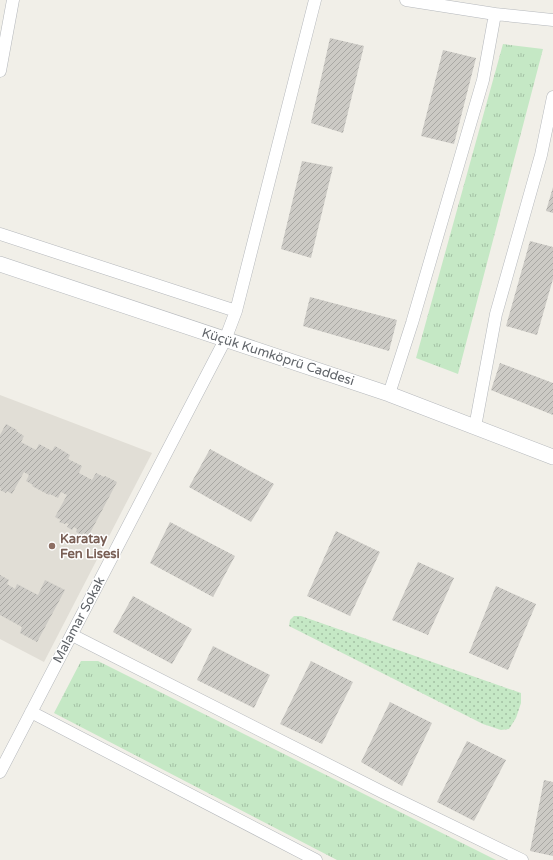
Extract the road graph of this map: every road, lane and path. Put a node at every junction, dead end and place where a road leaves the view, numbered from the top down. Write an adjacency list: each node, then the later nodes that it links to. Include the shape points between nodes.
1 (13, 0): 6 (street)
2 (315, 0): 10 (street, Malamar Sokak)
3 (406, 0): 4 (street)
4 (496, 14): 5 (street); 12 (street, via 483,80)
5 (553, 20)
6 (0, 71)
7 (553, 99): 13 (street, via 541,155 496,314)
8 (0, 234): 10 (street)
9 (0, 264): 11 (street, Küçük Kumköprü Caddesi)
10 (236, 311): 11 (street, Malamar Sokak)
11 (226, 340): 12 (street, Küçük Kumköprü Caddesi); 15 (street, Malamar Sokak)
12 (389, 394): 13 (street, Küçük Kumköprü Caddesi)
13 (475, 427): 14 (street, Küçük Kumköprü Caddesi)
14 (553, 457)
15 (72, 635): 16 (street, Malamar Sokak); 19 (street)
16 (31, 712): 17 (street, Malamar Sokak); 18 (street)
17 (0, 772)
18 (316, 860)
19 (522, 860)

